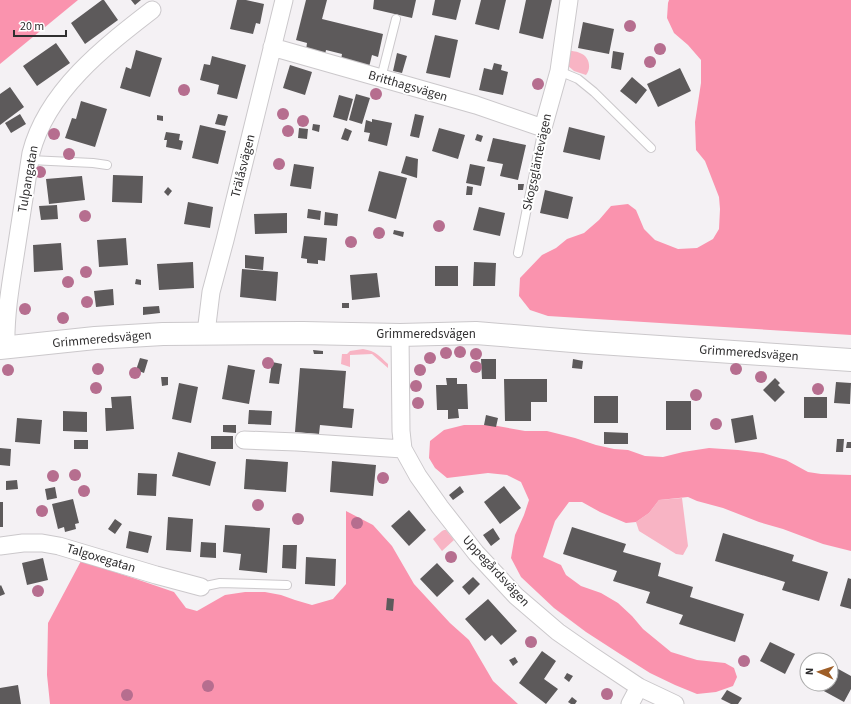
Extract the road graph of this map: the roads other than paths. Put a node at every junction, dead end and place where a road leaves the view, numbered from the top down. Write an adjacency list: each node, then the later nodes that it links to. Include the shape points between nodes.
1 (284, 0): 5 (street, Trälåsvägen)
2 (569, 0): 6 (street, Skogsgläntevägen)
3 (152, 10): 10 (street, Tulpangatan, via 89,62 57,99 36,136)
4 (396, 19): 7 (lane)
5 (272, 47): 7 (street, Britthagsvägen); 13 (street, Trälåsvägen, via 211,292)
6 (559, 71): 8 (street, Skogsgläntevägen); 9 (lane, via 578,79 594,92)
7 (381, 78): 8 (street, Britthagsvägen, via 476,105)
8 (543, 128): 12 (lane, Skogsgläntevägen)
9 (651, 148)
10 (30, 160): 11 (lane); 15 (street, Tulpangatan, via 9,273)
11 (107, 165)
12 (518, 253)
13 (206, 333): 14 (street, Grimmeredsvägen); 15 (street, Grimmeredsvägen, via 127,336)
14 (400, 335): 16 (street, Grimmeredsvägen, via 476,333); 18 (street, Uppegårdsvägen)
15 (3, 347)
16 (851, 360)
17 (244, 440): 18 (street)
18 (403, 449): 22 (street, Uppegårdsvägen, via 440,507 516,596 558,632)
19 (0, 546): 21 (street, Talgoxegatan, via 30,543 59,546)
20 (287, 586): 21 (lane, via 220,583)
21 (201, 587)
22 (639, 687): 23 (street); 24 (street, Uppegårdsvägen)
23 (630, 704)
24 (675, 704)

